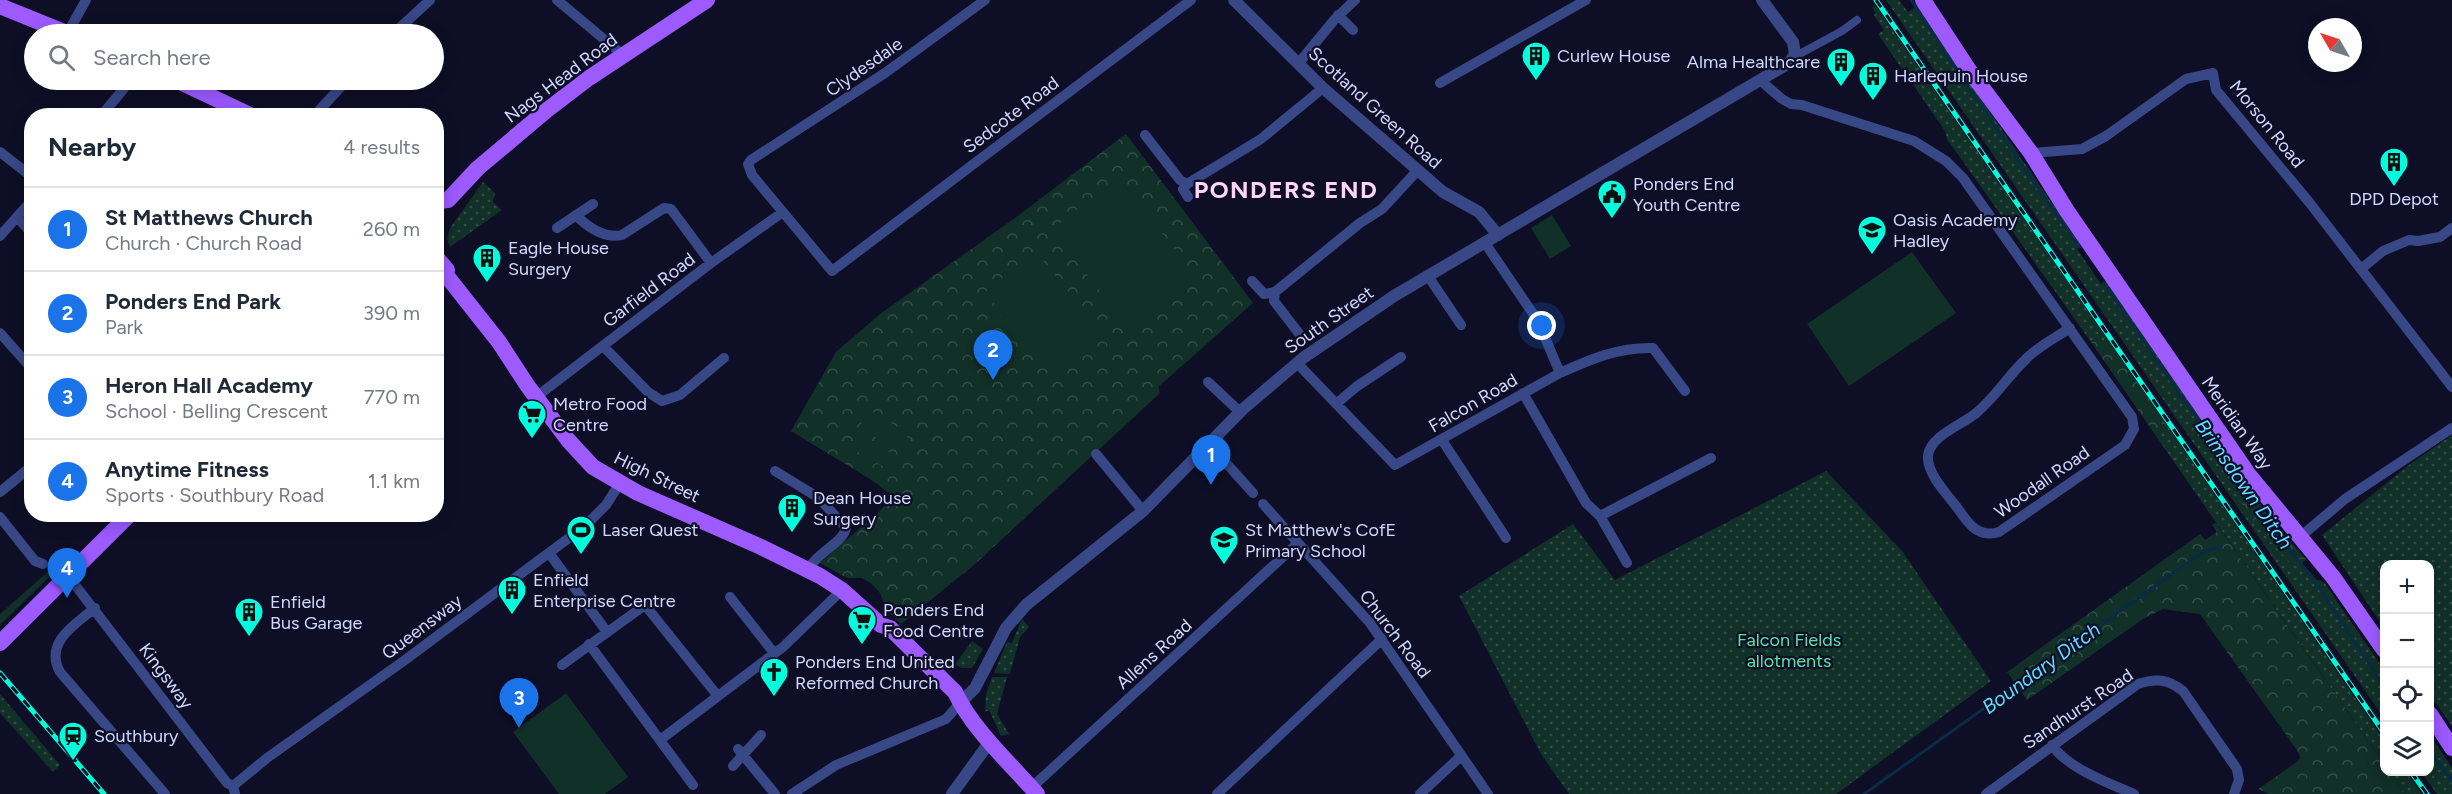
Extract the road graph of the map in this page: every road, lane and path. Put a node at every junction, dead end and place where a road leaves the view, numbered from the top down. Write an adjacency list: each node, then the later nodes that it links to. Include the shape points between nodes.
1 (86, 0): 16 (street)
2 (430, 0): 17 (street)
3 (557, 0): 19 (street)
4 (707, 0): 19 (main road, Nags Head Road)
5 (985, 0): 42 (street, Clydesdale, via 885,73 751,160 748,167 752,175)
6 (1191, 0): 42 (street, Sedcote Road, via 832,270)
7 (1234, 0): 21 (street, Scotland Green Road)
8 (1355, 0): 13 (street)
9 (1586, 0): 24 (street)
10 (1762, 0): 20 (street, via 1793,42)
11 (1923, 0): 22 (main road, Meridian Way)
12 (0, 6): 15 (main road)
13 (1338, 15): 18 (street); 21 (street)
14 (1857, 20): 20 (street)
15 (44, 24)
16 (73, 24)
17 (404, 24)
18 (1353, 30)
19 (623, 55): 39 (main road, Nags Head Road, via 538,116)
20 (1794, 57): 23 (street, South Street, via 1784,68)
21 (1298, 64): 25 (street, Scotland Green Road)
22 (1969, 70): 34 (main road, Meridian Way); 43 (main road, Meridian Way, via 2012,140)
23 (1761, 81): 49 (street, South Street); 59 (street, Woodall Road, via 1791,104 1914,141 1946,161 1963,178)
24 (1440, 83)
25 (1323, 88): 35 (street, Scotland Green Road); 37 (street, via 1262,139)
26 (123, 90): 29 (street)
27 (197, 90): 30 (main road)
28 (338, 90): 31 (street)
29 (108, 108)
30 (235, 108)
31 (321, 108)
32 (1145, 135): 37 (street)
33 (0, 152): 36 (street)
34 (2031, 153): 43 (main road, Meridian Way); 53 (street, Morson Road, via 2082,149 2186,79 2213,74 2216,90)
35 (1418, 170): 49 (street, Scotland Green Road, via 1447,195 1479,212); 57 (street, via 1382,209)
36 (24, 171)
37 (1187, 184): 38 (street, via 1183,189)
38 (1188, 197)
39 (444, 200)
40 (593, 204): 44 (street)
41 (24, 209): 45 (street)
42 (783, 212): 52 (street, Garfield Road)
43 (2067, 212): 90 (main road, Meridian Way, via 2249,476)
44 (576, 215): 47 (street); 52 (street, via 590,227 615,237 664,208 671,209)
45 (17, 217): 46 (street); 50 (street)
46 (24, 225)
47 (557, 228)
48 (2452, 228): 53 (street, via 2440,237 2409,240 2383,251)
49 (1498, 235): 51 (street, South Street)
50 (0, 236)
51 (1485, 243): 55 (street, South Street); 67 (street, via 1538,321)
52 (711, 263): 62 (street, Garfield Road)
53 (2361, 269): 69 (street, Morson Road)
54 (444, 276): 72 (main road, High Street, via 499,342)
55 (1428, 276): 58 (street); 65 (street, South Street)
56 (1252, 281): 57 (street, via 1264,294)
57 (1275, 292): 61 (street, via 1274,301)
58 (1460, 319)
59 (2070, 328): 59 (street, Woodall Road, via 2027,357 1995,395 1936,441 1928,453 1929,467 1978,532 1999,532 2125,445 2132,436 2132,417)
60 (0, 333): 64 (street)
61 (1301, 336)
62 (603, 346): 63 (street, via 662,401 680,395); 72 (street, Garfield Road)
63 (724, 358)
64 (24, 360)
65 (1297, 363): 73 (street, Falcon Road); 74 (street, South Street)
66 (1397, 363): 73 (street)
67 (1560, 373): 70 (street, Falcon Road, via 1594,357 1632,348 1653,348); 71 (street, Falcon Road)
68 (1208, 382): 74 (street)
69 (2452, 387)
70 (1685, 391)
71 (1524, 393): 76 (street, Falcon Road); 87 (street, via 1586,503)
72 (536, 397): 82 (main road, High Street, via 583,458)
73 (1336, 404): 76 (street, Falcon Road, via 1395,465)
74 (1240, 412): 77 (street, South Street)
75 (2452, 428): 90 (street, via 2345,499)
76 (1442, 440): 91 (street)
77 (1209, 444): 84 (street); 86 (street, South Street)
78 (1096, 454): 86 (street)
79 (1711, 458): 87 (street)
80 (775, 471): 96 (street, via 819,498 846,528 844,535 821,553)
81 (24, 472): 83 (street)
82 (620, 483): 93 (street, Queensway, via 600,511); 96 (main road, High Street)
83 (0, 492)
84 (1252, 493)
85 (1263, 504): 92 (street, Church Road)
86 (1143, 511): 109 (street, South Street, via 1014,617 975,688)
87 (1600, 516): 94 (street)
88 (0, 517): 95 (street, via 35,561)
89 (122, 522): 97 (main road)
90 (2300, 537): 104 (main road, Meridian Way)
91 (1506, 538)
92 (1298, 543): 102 (street, Church Road); 121 (street, Allens Road)
93 (549, 553): 101 (street); 120 (street, Queensway, via 267,758)
94 (1627, 563)
95 (43, 564)
96 (808, 570): 98 (main road, High Street)
97 (69, 577): 100 (street, Kingsway); 103 (main road)
98 (842, 590): 106 (street); 109 (main road, High Street, via 881,625 890,628 955,692)
99 (730, 597): 106 (street)
100 (94, 608): 120 (street, Kingsway); 123 (street, via 60,640 54,662)
101 (607, 632): 105 (street); 108 (street, via 646,606)
102 (1382, 639): 117 (street, Church Road); 127 (street)
103 (0, 643)
104 (2380, 643)
105 (589, 644): 107 (street); 112 (street)
106 (774, 653): 108 (street)
107 (562, 664)
108 (717, 695): 112 (street)
109 (960, 704): 113 (main road, High Street); 125 (street, via 946,719 836,765)
110 (2434, 720): 115 (main road)
111 (760, 735): 116 (street)
112 (660, 740): 119 (street)
113 (990, 743): 121 (main road, High Street); 126 (street)
114 (2052, 745): 122 (street, via 2058,754); 130 (street, Sandhurst Road); 132 (street, Sandhurst Road, via 2138,684 2162,679 2183,691 2234,764 2239,780)
115 (2452, 748)
116 (741, 752): 118 (street); 124 (street)
117 (1461, 756): 128 (street); 129 (street, Church Road)
118 (733, 766)
119 (693, 785)
120 (234, 790)
121 (1034, 791)
122 (2122, 792): 131 (street)
123 (165, 794)
124 (775, 794)
125 (792, 794)
126 (952, 794)
127 (1217, 794)
128 (1420, 794)
129 (1488, 794)
130 (1986, 794)
131 (2134, 794)
132 (2234, 794)

